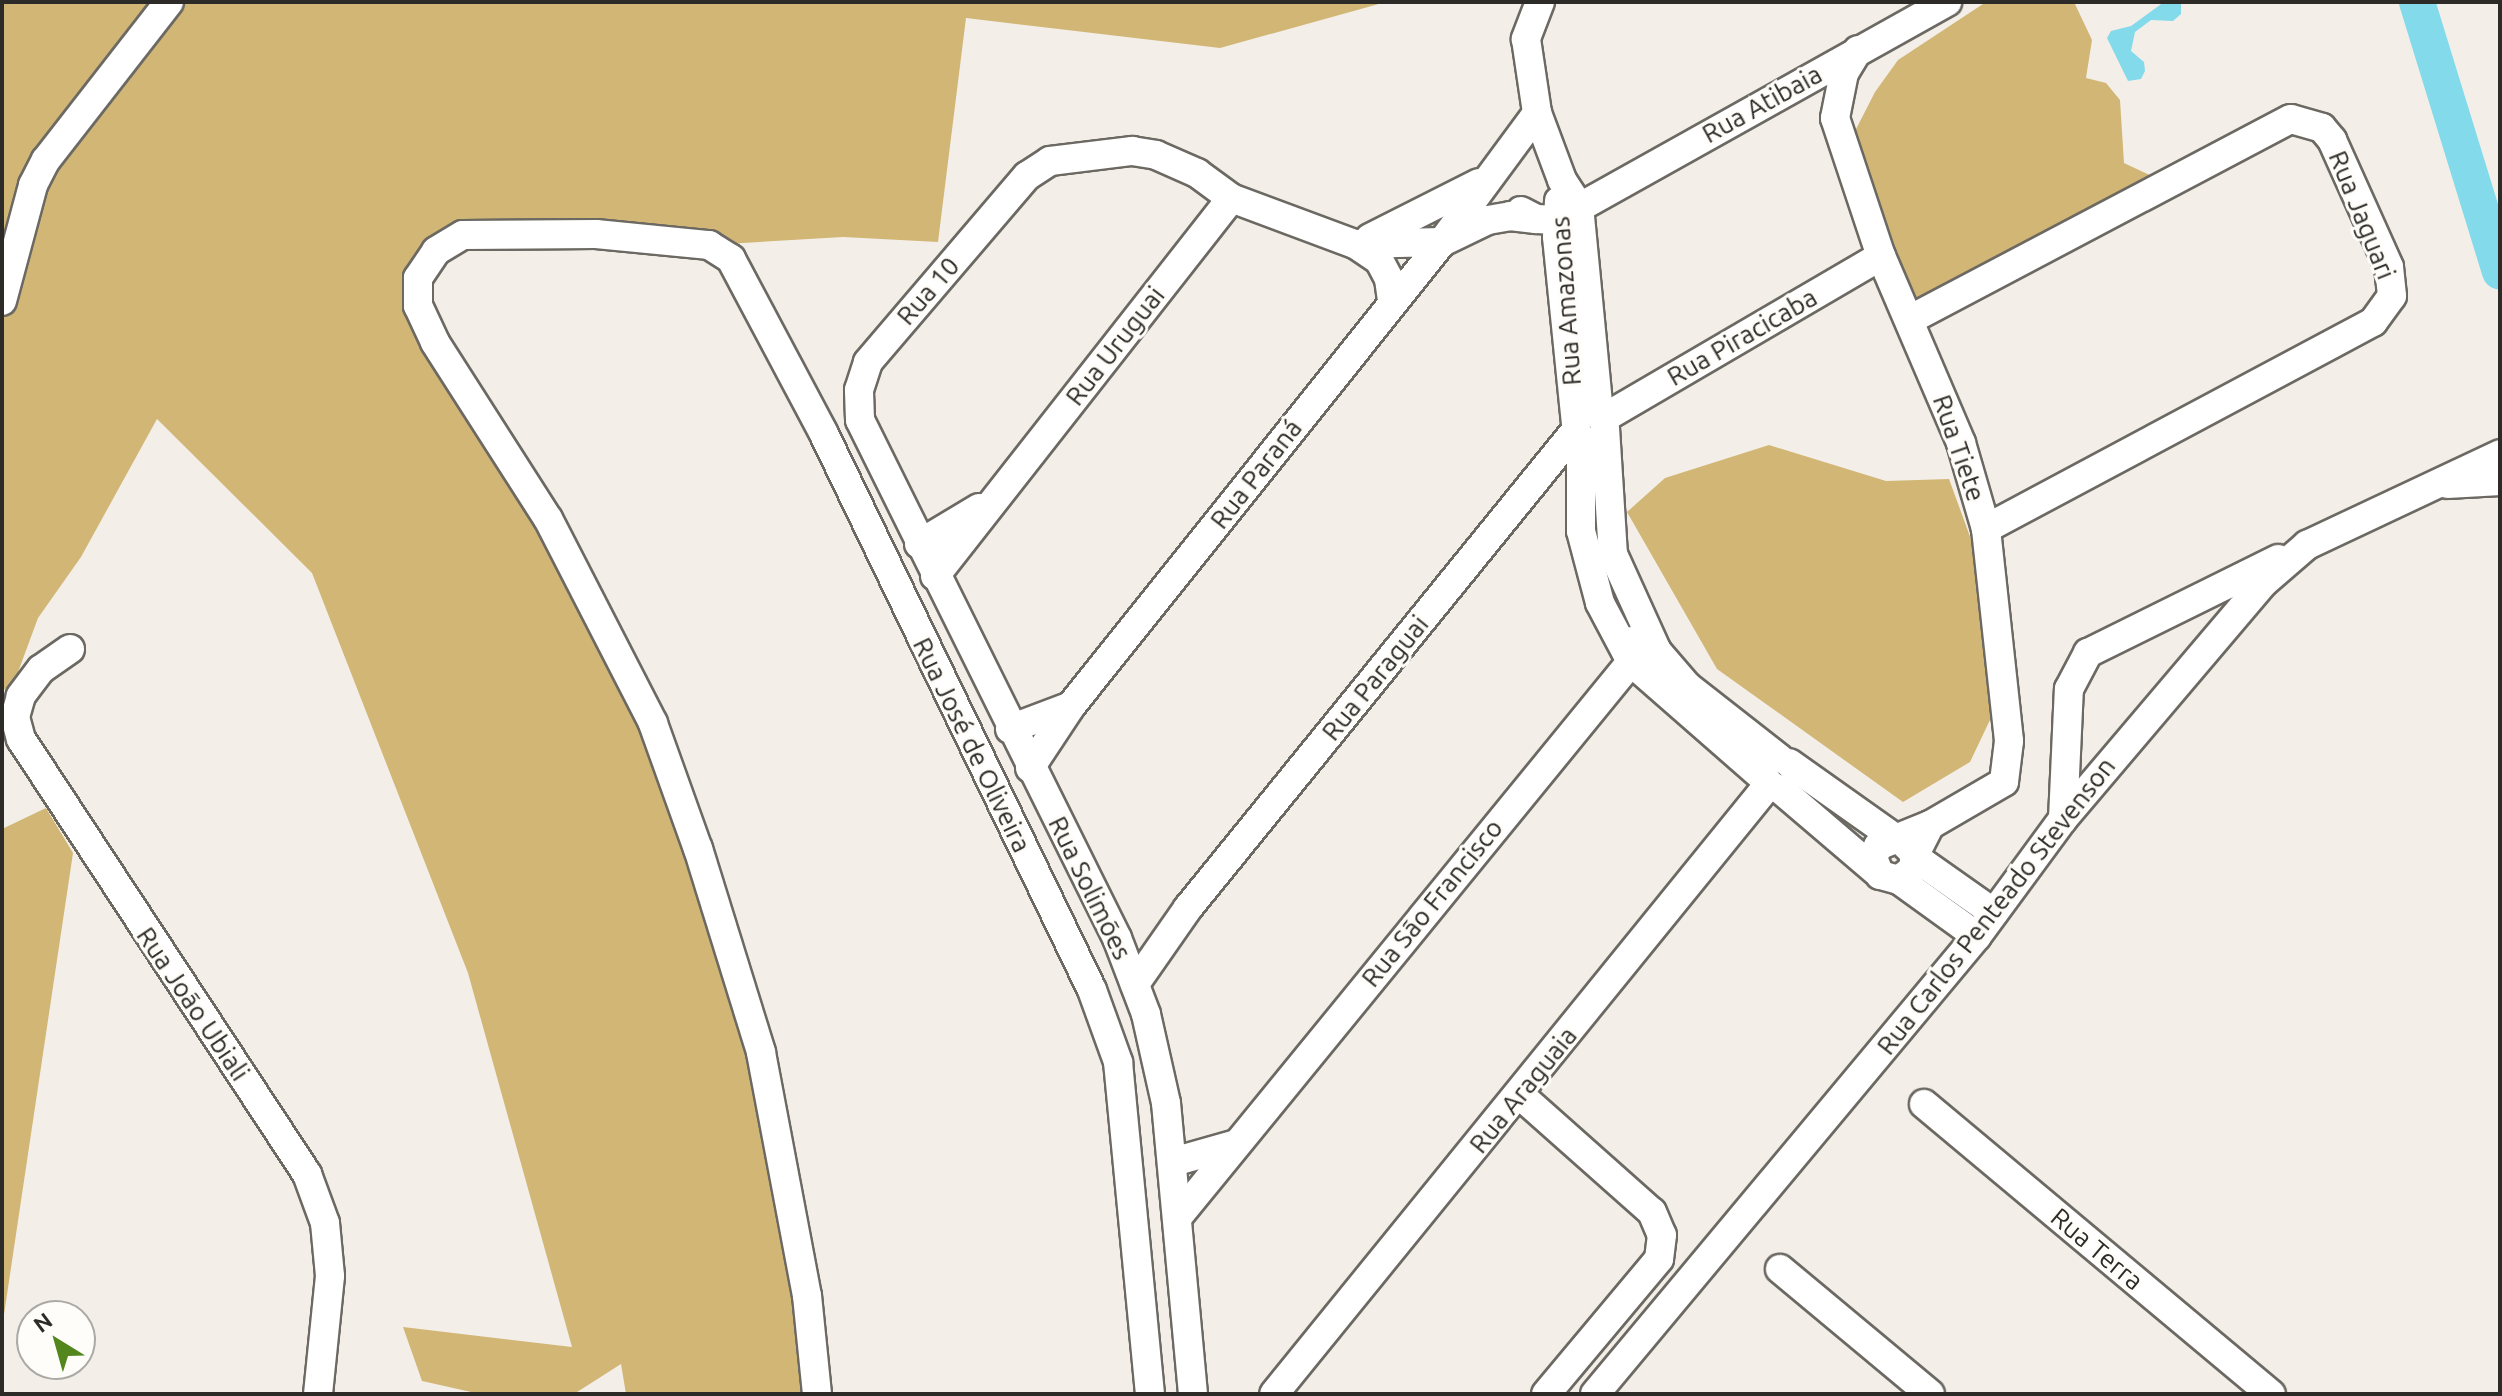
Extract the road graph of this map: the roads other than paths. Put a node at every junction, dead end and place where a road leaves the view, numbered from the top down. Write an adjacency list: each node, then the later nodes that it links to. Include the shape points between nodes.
1 (169, 2): 12 (street, via 46,160 33,185)
2 (1540, 2): 5 (street, Rua Amazonas, via 1526,39)
3 (1947, 2): 4 (street, Rua Atibaia)
4 (1858, 50): 8 (street, Rua Atibaia); 11 (street, Rua Tiete, via 1844,73 1835,118)
5 (1537, 113): 6 (street, Rua Paraná); 8 (street, Rua Amazonas, via 1562,180)
6 (1490, 177): 8 (street, via 1500,199); 9 (street, Rua Paraná); 10 (street, via 1424,215)
7 (1231, 198): 10 (street); 15 (street, Rua 10, via 1197,173 1156,155 1132,151 1050,161 1027,176 868,362 859,390); 20 (street, Rua Uruguai)
8 (1557, 215): 9 (street, Rua Paraná, via 1488,220); 16 (street, Rua Amazonas)
9 (1442, 242): 10 (street); 13 (street, Rua Paraná)
10 (1355, 244): 13 (street, via 1379,260)
11 (1881, 256): 14 (street, Rua Tiete); 16 (street, Rua Piracicaba)
12 (2, 301)
13 (1392, 301): 27 (street, Rua Paraná)
14 (1911, 319): 21 (street, Rua Tiete, via 1961,443); 21 (street, Rua Jaguari, via 2291,119 2322,128 2332,140 2389,267 2392,296 2373,322)
15 (860, 420): 22 (street, Rua Solimões)
16 (1590, 425): 26 (street, Rua Amazonas, via 1613,554); 34 (street, Rua Paraguai)
17 (2500, 454): 19 (street, Rua Carlos Penteado Stevenson)
18 (2500, 481): 19 (street, Rua Carlos Penteado Stevenson)
19 (2447, 484): 23 (street, Rua Carlos Penteado Stevenson)
20 (999, 494): 22 (street, Rua Uruguai); 24 (street, Rua Uruguai)
21 (1986, 529): 32 (street, Rua Tiete, via 2009,741 2004,782 1930,825)
22 (919, 544): 24 (street, Rua Solimões)
23 (2307, 545): 31 (street, Rua Carlos Penteado Stevenson, via 2262,584); 31 (street, via 2088,653 2069,689)
24 (935, 576): 28 (street, Rua Solimões)
25 (70, 649): 45 (street, Rua João Ubiali, via 41,669 21,696 15,717 21,739 307,1174 325,1223 330,1276)
26 (1640, 655): 30 (street, Rua Amazonas, via 1687,686); 40 (street, Rua São Francisco)
27 (1071, 706): 28 (street); 29 (street, Rua Paraná)
28 (1010, 729): 29 (street, Rua Solimões)
29 (1030, 768): 36 (street, Rua Solimões)
30 (1777, 775): 32 (street, Rua Amazonas); 32 (street, Rua Amazonas); 38 (street, Rua Araguaia)
31 (2063, 819): 33 (street, Rua Carlos Penteado Stevenson)
32 (1900, 857): 33 (street); 35 (street)
33 (1994, 913): 35 (street, Rua Carlos Penteado Stevenson)
34 (1174, 926): 36 (street); 37 (street, Rua Paraguai)
35 (1977, 936): 51 (street, Rua Carlos Penteado Stevenson)
36 (1117, 938): 37 (street, Rua Solimões)
37 (1135, 984): 41 (street, Rua Solimões, via 1158,1057)
38 (1520, 1095): 49 (street, Rua Araguaia); 50 (street, via 1652,1212 1662,1235 1659,1259)
39 (1924, 1104): 44 (street, Rua Terra)
40 (1236, 1144): 41 (street); 42 (street, Rua São Francisco)
41 (1173, 1162): 42 (street, Rua Solimões)
42 (1177, 1218): 48 (street, Rua Solimões)
43 (1780, 1269): 52 (street)
44 (2264, 1392)
45 (318, 1394)
46 (817, 1394): 47 (street, Rua José de Oliveira, via 807,1296 761,1052 658,737 548,519 435,342 418,306 418,278 436,251 463,235 596,234 709,245 731,259 823,432 1092,990 1118,1062)
47 (1150, 1394)
48 (1193, 1394)
49 (1274, 1394)
50 (1546, 1394)
51 (1595, 1394)
52 (1930, 1394)

